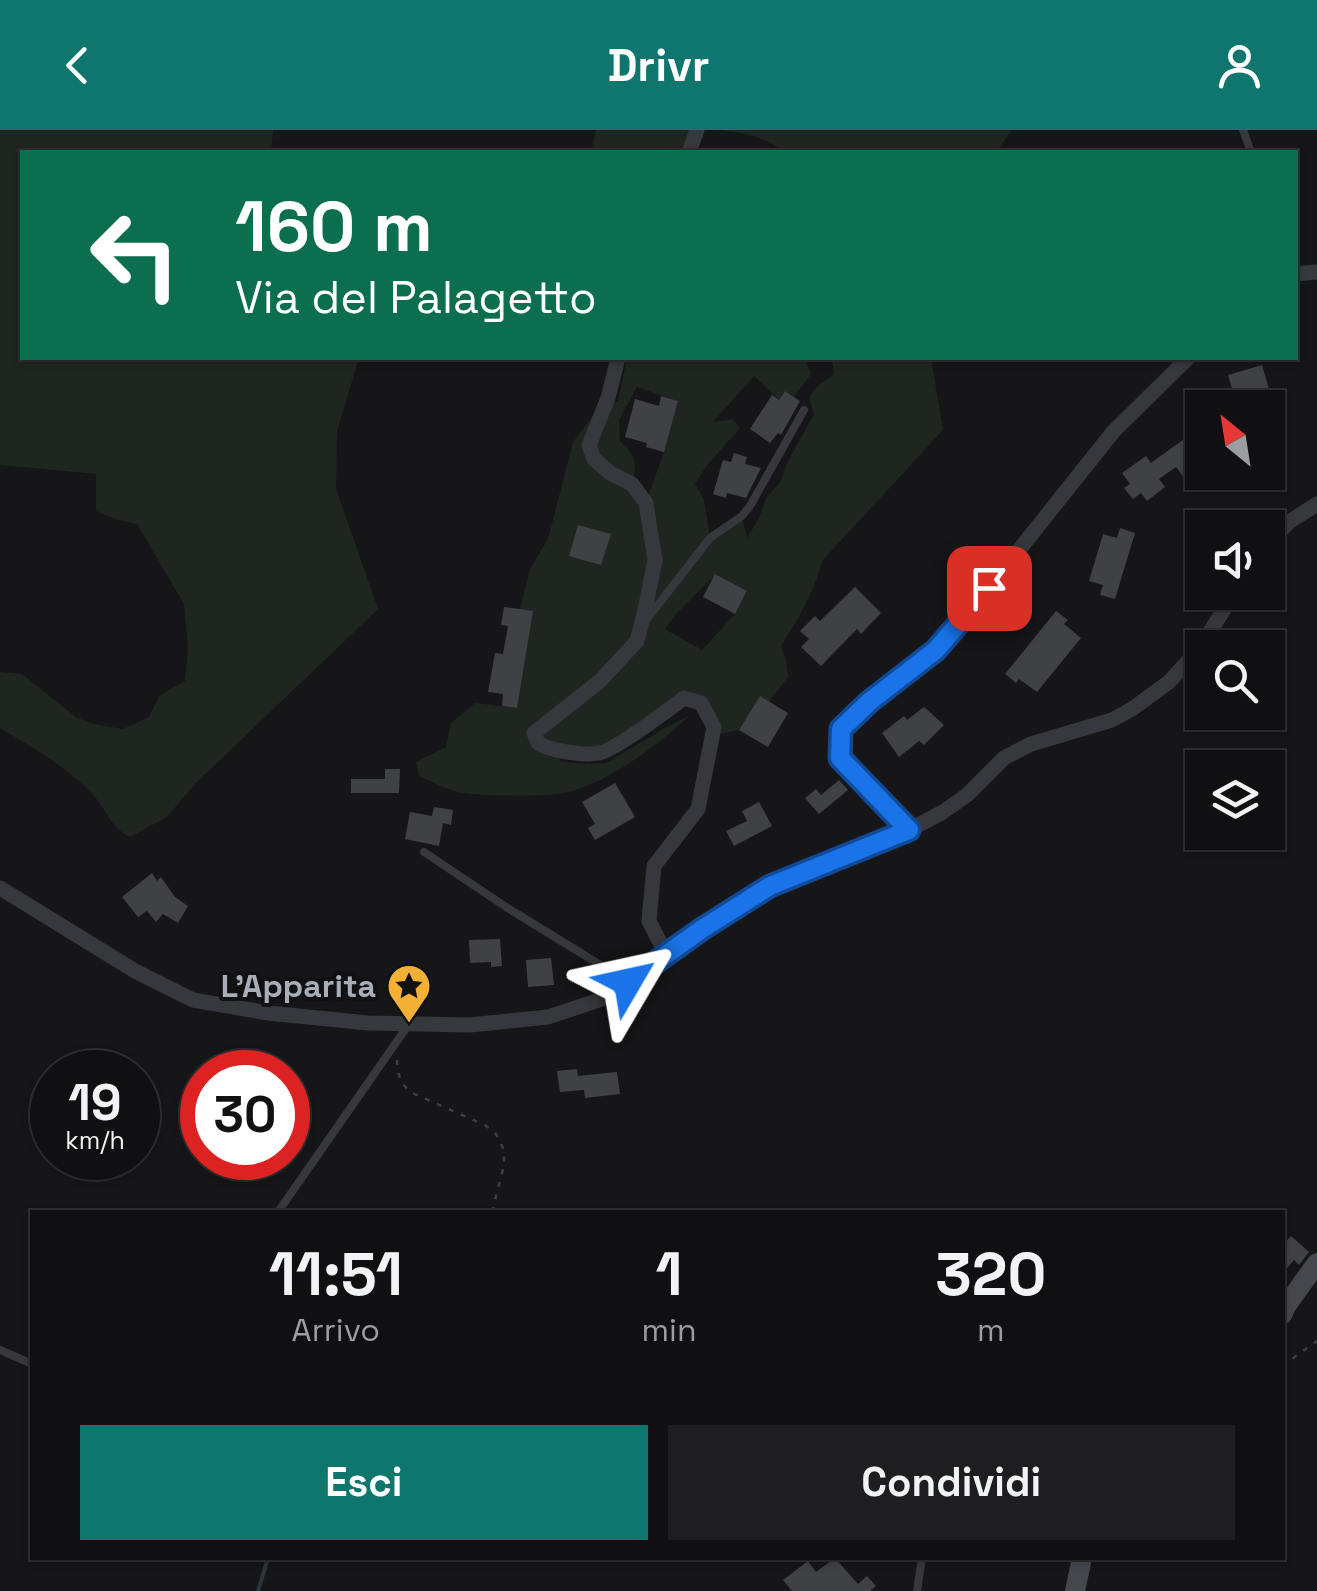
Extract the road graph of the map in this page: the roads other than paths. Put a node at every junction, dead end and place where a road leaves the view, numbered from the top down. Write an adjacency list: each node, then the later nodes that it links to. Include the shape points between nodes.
1 (618, 360): 7 (street, via 589,445 594,459 632,484 646,503 654,560)
2 (1186, 360): 8 (street, via 1113,432 936,650 841,729 840,758)
3 (804, 410): 7 (lane, via 750,506 710,538)
4 (1317, 504): 5 (street)
5 (1285, 526)
6 (1224, 610): 8 (street, via 1169,682 1132,708 1004,758 967,795)
7 (641, 627): 11 (street, via 637,641 600,681 534,733 548,750 601,753 684,698 701,704 714,726 698,809 654,866 649,921)
8 (909, 830): 11 (street, via 770,886)
9 (424, 852): 12 (lane)
10 (0, 888): 13 (street, via 192,1000 321,1020)
11 (666, 954): 12 (street)
12 (628, 982): 13 (street, via 548,1018)
13 (409, 1024): 14 (lane)
14 (279, 1210)
15 (1317, 1263): 16 (main road)
16 (1285, 1311)
17 (0, 1350): 18 (lane)
18 (30, 1363)
19 (922, 1560): 21 (lane)
20 (1082, 1560): 22 (main road)
21 (917, 1591)
22 (1074, 1591)

